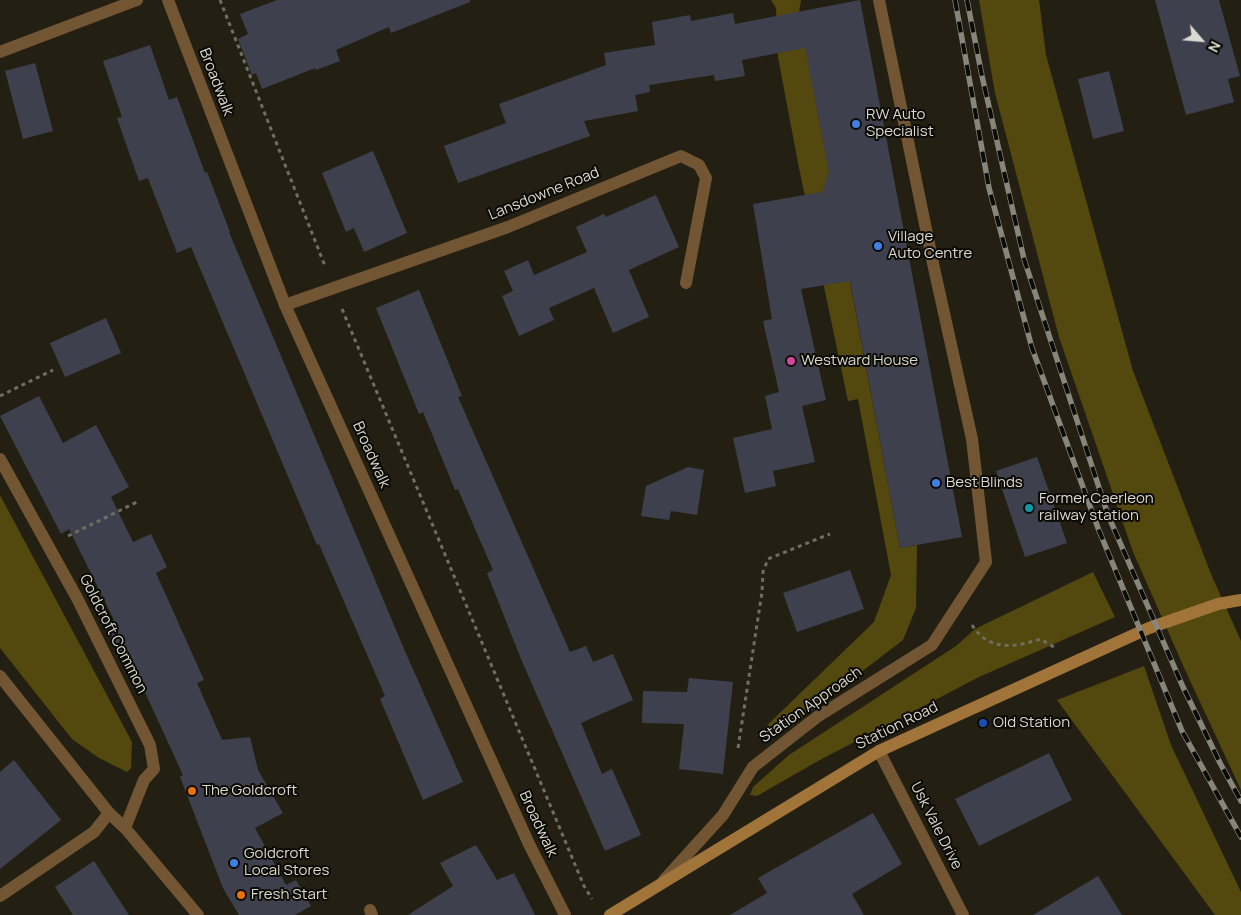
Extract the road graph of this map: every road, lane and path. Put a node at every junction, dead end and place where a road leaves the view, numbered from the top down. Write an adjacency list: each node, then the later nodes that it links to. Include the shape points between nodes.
1 (137, 0): 5 (street)
2 (168, 0): 8 (street, Broadwalk)
3 (220, 0): 7 (path)
4 (879, 0): 23 (street, Station Approach, via 972,439 986,562 932,645 817,717 753,767 723,815)
5 (0, 52)
6 (686, 282): 7 (street, Lansdowne Road, via 706,178 699,165 681,156 508,227)
7 (333, 288): 8 (street, Lansdowne Road); 25 (path, via 584,886)
8 (285, 305): 27 (street, Broadwalk, via 529,844)
9 (53, 370): 10 (path)
10 (0, 396)
11 (0, 459): 14 (street, Goldcroft Common)
12 (139, 501): 14 (path)
13 (830, 534): 20 (path, via 768,559)
14 (48, 547): 22 (street, Goldcroft Common, via 150,745 154,769 144,780)
15 (1241, 600): 19 (main road, Station Road, via 1218,604 1149,628)
16 (975, 629): 17 (path, via 982,638 1013,647 1040,639)
17 (1051, 644)
18 (0, 676): 21 (street)
19 (879, 751): 23 (main road, Station Road); 29 (street, Usk Vale Drive)
20 (736, 758)
21 (109, 812): 22 (street); 24 (street, via 94,832)
22 (125, 828): 26 (street)
23 (661, 884): 28 (main road, Station Road)
24 (0, 896)
25 (593, 900)
26 (198, 915)
27 (565, 915)
28 (610, 915)
29 (963, 915)

